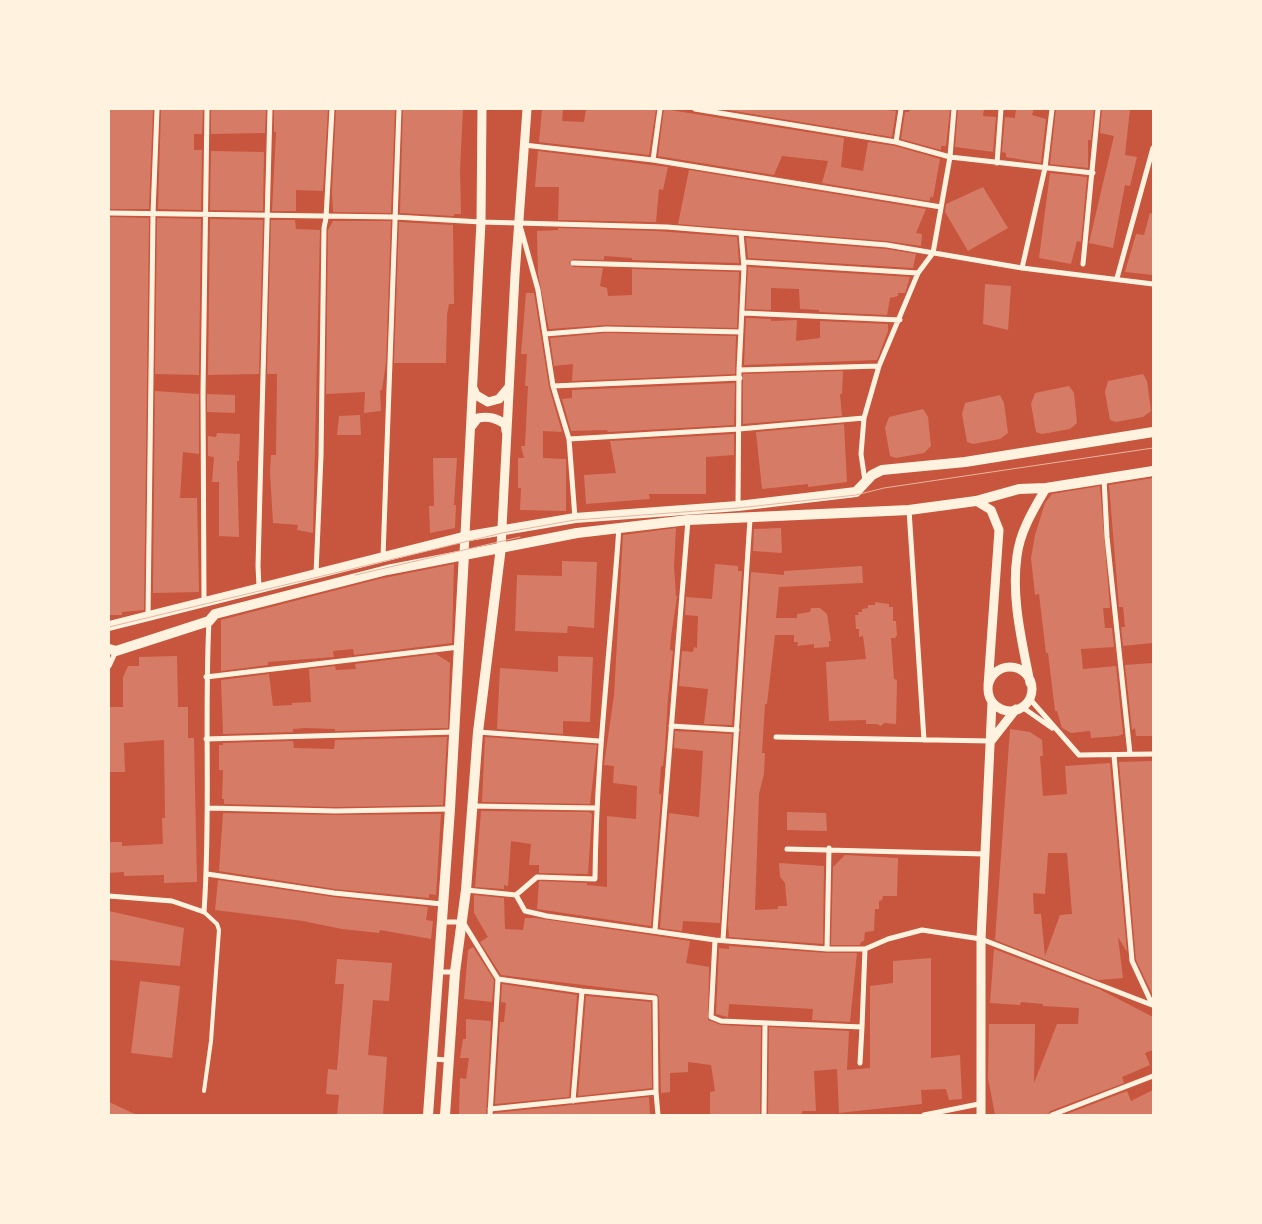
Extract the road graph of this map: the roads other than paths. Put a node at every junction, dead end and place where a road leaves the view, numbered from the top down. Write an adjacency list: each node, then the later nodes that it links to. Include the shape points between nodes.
1 (157, 109): 26 (street)
2 (207, 109): 27 (street)
3 (270, 109): 28 (street)
4 (332, 109): 30 (street)
5 (399, 109): 29 (street)
6 (482, 109): 31 (street)
7 (528, 109): 17 (street)
8 (660, 109): 20 (street)
9 (695, 109): 15 (street)
10 (901, 109): 16 (street)
11 (954, 109): 19 (street)
12 (1000, 109): 21 (street)
13 (1052, 109): 22 (street)
14 (1098, 109): 23 (street)
15 (716, 111): 16 (street)
16 (896, 142): 19 (street)
17 (524, 145): 20 (street); 32 (street)
18 (1153, 148): 41 (street)
19 (950, 157): 21 (street); 24 (street)
20 (653, 160): 24 (street)
21 (997, 163): 22 (street)
22 (1045, 168): 23 (street); 39 (street)
23 (1093, 173): 37 (street)
24 (941, 207): 34 (street)
25 (109, 212): 26 (street)
26 (153, 214): 27 (street); 78 (street)
27 (205, 215): 28 (street); 77 (street)
28 (267, 216): 30 (street); 76 (street)
29 (395, 217): 30 (street); 31 (street); 74 (street)
30 (326, 218): 75 (street)
31 (481, 222): 32 (street); 52 (street)
32 (519, 223): 33 (street, via 667,227); 46 (street, via 538,290); 50 (street)
33 (741, 233): 34 (street, via 887,245); 35 (street)
34 (934, 253): 39 (street); 40 (street)
35 (744, 262): 38 (street); 40 (street)
36 (573, 263): 38 (street)
37 (1083, 264)
38 (744, 268): 43 (street)
39 (1022, 268): 41 (street)
40 (918, 273): 44 (street)
41 (1117, 278): 42 (street)
42 (1153, 284)
43 (743, 313): 44 (street); 45 (street)
44 (900, 320): 47 (street)
45 (741, 332): 46 (street, via 606,329); 48 (street)
46 (545, 334): 51 (street)
47 (879, 366): 48 (street); 53 (street)
48 (739, 370): 49 (street)
49 (740, 378): 51 (street); 55 (street)
50 (509, 386): 52 (street, via 499,398 488,402 476,395); 57 (street)
51 (553, 386): 58 (street)
52 (473, 387): 54 (street)
53 (864, 418): 55 (street); 61 (street, via 861,454)
54 (471, 427): 57 (street, via 478,418 492,417 505,424); 71 (street)
55 (738, 429): 58 (street); 64 (street)
56 (1153, 432): 61 (main road, via 965,462 882,470)
57 (507, 433): 70 (street)
58 (569, 439): 66 (street)
59 (1153, 471): 60 (main road)
60 (1104, 478): 62 (main road); 100 (street)
61 (865, 482): 64 (main road, via 856,492)
62 (1046, 488): 63 (main road, via 1019,489); 85 (street, via 1030,516 1017,555 1017,619)
63 (976, 502): 65 (main road); 86 (street, via 992,510 999,530)
64 (738, 506): 66 (main road)
65 (909, 510): 67 (main road); 97 (street)
66 (575, 518): 70 (main road)
67 (750, 519): 68 (main road); 91 (street)
68 (688, 520): 69 (main road); 90 (street)
69 (619, 526): 72 (main road); 98 (street, via 611,641)
70 (502, 530): 71 (main road); 72 (street)
71 (463, 537): 73 (street); 74 (main road)
72 (501, 548): 73 (main road); 93 (main road)
73 (464, 554): 79 (main road, via 263,600 215,614); 81 (main road)
74 (383, 557): 75 (main road)
75 (316, 574): 76 (main road)
76 (259, 587): 77 (main road)
77 (204, 601): 78 (main road)
78 (148, 616): 80 (main road)
79 (209, 621): 82 (main road); 84 (street)
80 (109, 626)
81 (460, 647): 84 (street); 92 (main road)
82 (113, 650): 83 (street)
83 (109, 666)
84 (206, 677): 96 (street)
85 (1030, 683): 86 (street, via 1022,671 1008,667 995,673); 87 (street)
86 (988, 686): 88 (street)
87 (1029, 698): 89 (street); 94 (street)
88 (992, 702): 89 (street, via 1003,710); 99 (street)
89 (1019, 708): 94 (street); 99 (street)
90 (671, 726): 91 (street); 118 (street)
91 (737, 730): 121 (street)
92 (454, 732): 96 (street); 106 (main road)
93 (478, 732): 98 (street); 103 (main road)
94 (1058, 733): 102 (street, via 1079,755)
95 (776, 736): 97 (street)
96 (206, 739): 104 (street)
97 (924, 740): 99 (street)
98 (599, 741): 105 (street)
99 (991, 741): 109 (street)
100 (1130, 754): 101 (street); 102 (street)
101 (1153, 754)
102 (1114, 755): 128 (street, via 1132,961)
103 (472, 806): 105 (street); 111 (main road)
104 (208, 808): 106 (street); 110 (street)
105 (596, 808): 112 (street, via 595,878 537,877)
106 (450, 809): 114 (main road)
107 (829, 848): 108 (street); 109 (street); 122 (street)
108 (788, 849)
109 (986, 854): 119 (street)
110 (206, 874): 114 (street, via 334,893); 115 (street)
111 (466, 890): 112 (street); 117 (main road)
112 (516, 895): 118 (street, via 525,911 589,924)
113 (109, 896): 115 (street, via 172,901)
114 (442, 904): 116 (main road)
115 (204, 912): 135 (lane, via 219,930)
116 (442, 922): 117 (street); 124 (main road)
117 (463, 922): 125 (main road); 126 (street)
118 (655, 930): 120 (street)
119 (981, 939): 123 (street, via 922,930); 128 (street); 138 (street)
120 (715, 940): 121 (street); 129 (street, via 712,1017 721,1021)
121 (723, 940): 122 (street)
122 (827, 949): 123 (street)
123 (865, 949): 130 (street)
124 (437, 972): 125 (street); 131 (main road)
125 (455, 972): 132 (main road)
126 (498, 979): 127 (street); 139 (street)
127 (582, 991): 136 (street, via 655,998); 137 (street)
128 (1153, 1006)
129 (765, 1024): 130 (street); 144 (street)
130 (862, 1027): 133 (street)
131 (432, 1059): 132 (street); 140 (main road)
132 (448, 1060): 141 (main road)
133 (860, 1063)
134 (1153, 1076): 147 (street)
135 (204, 1091)
136 (656, 1092): 137 (street); 143 (street)
137 (573, 1101): 139 (street)
138 (979, 1104): 145 (street); 146 (street)
139 (490, 1109): 142 (street)
140 (428, 1115)
141 (445, 1115)
142 (490, 1115)
143 (658, 1115)
144 (764, 1115)
145 (924, 1115)
146 (981, 1115)
147 (1052, 1115)

